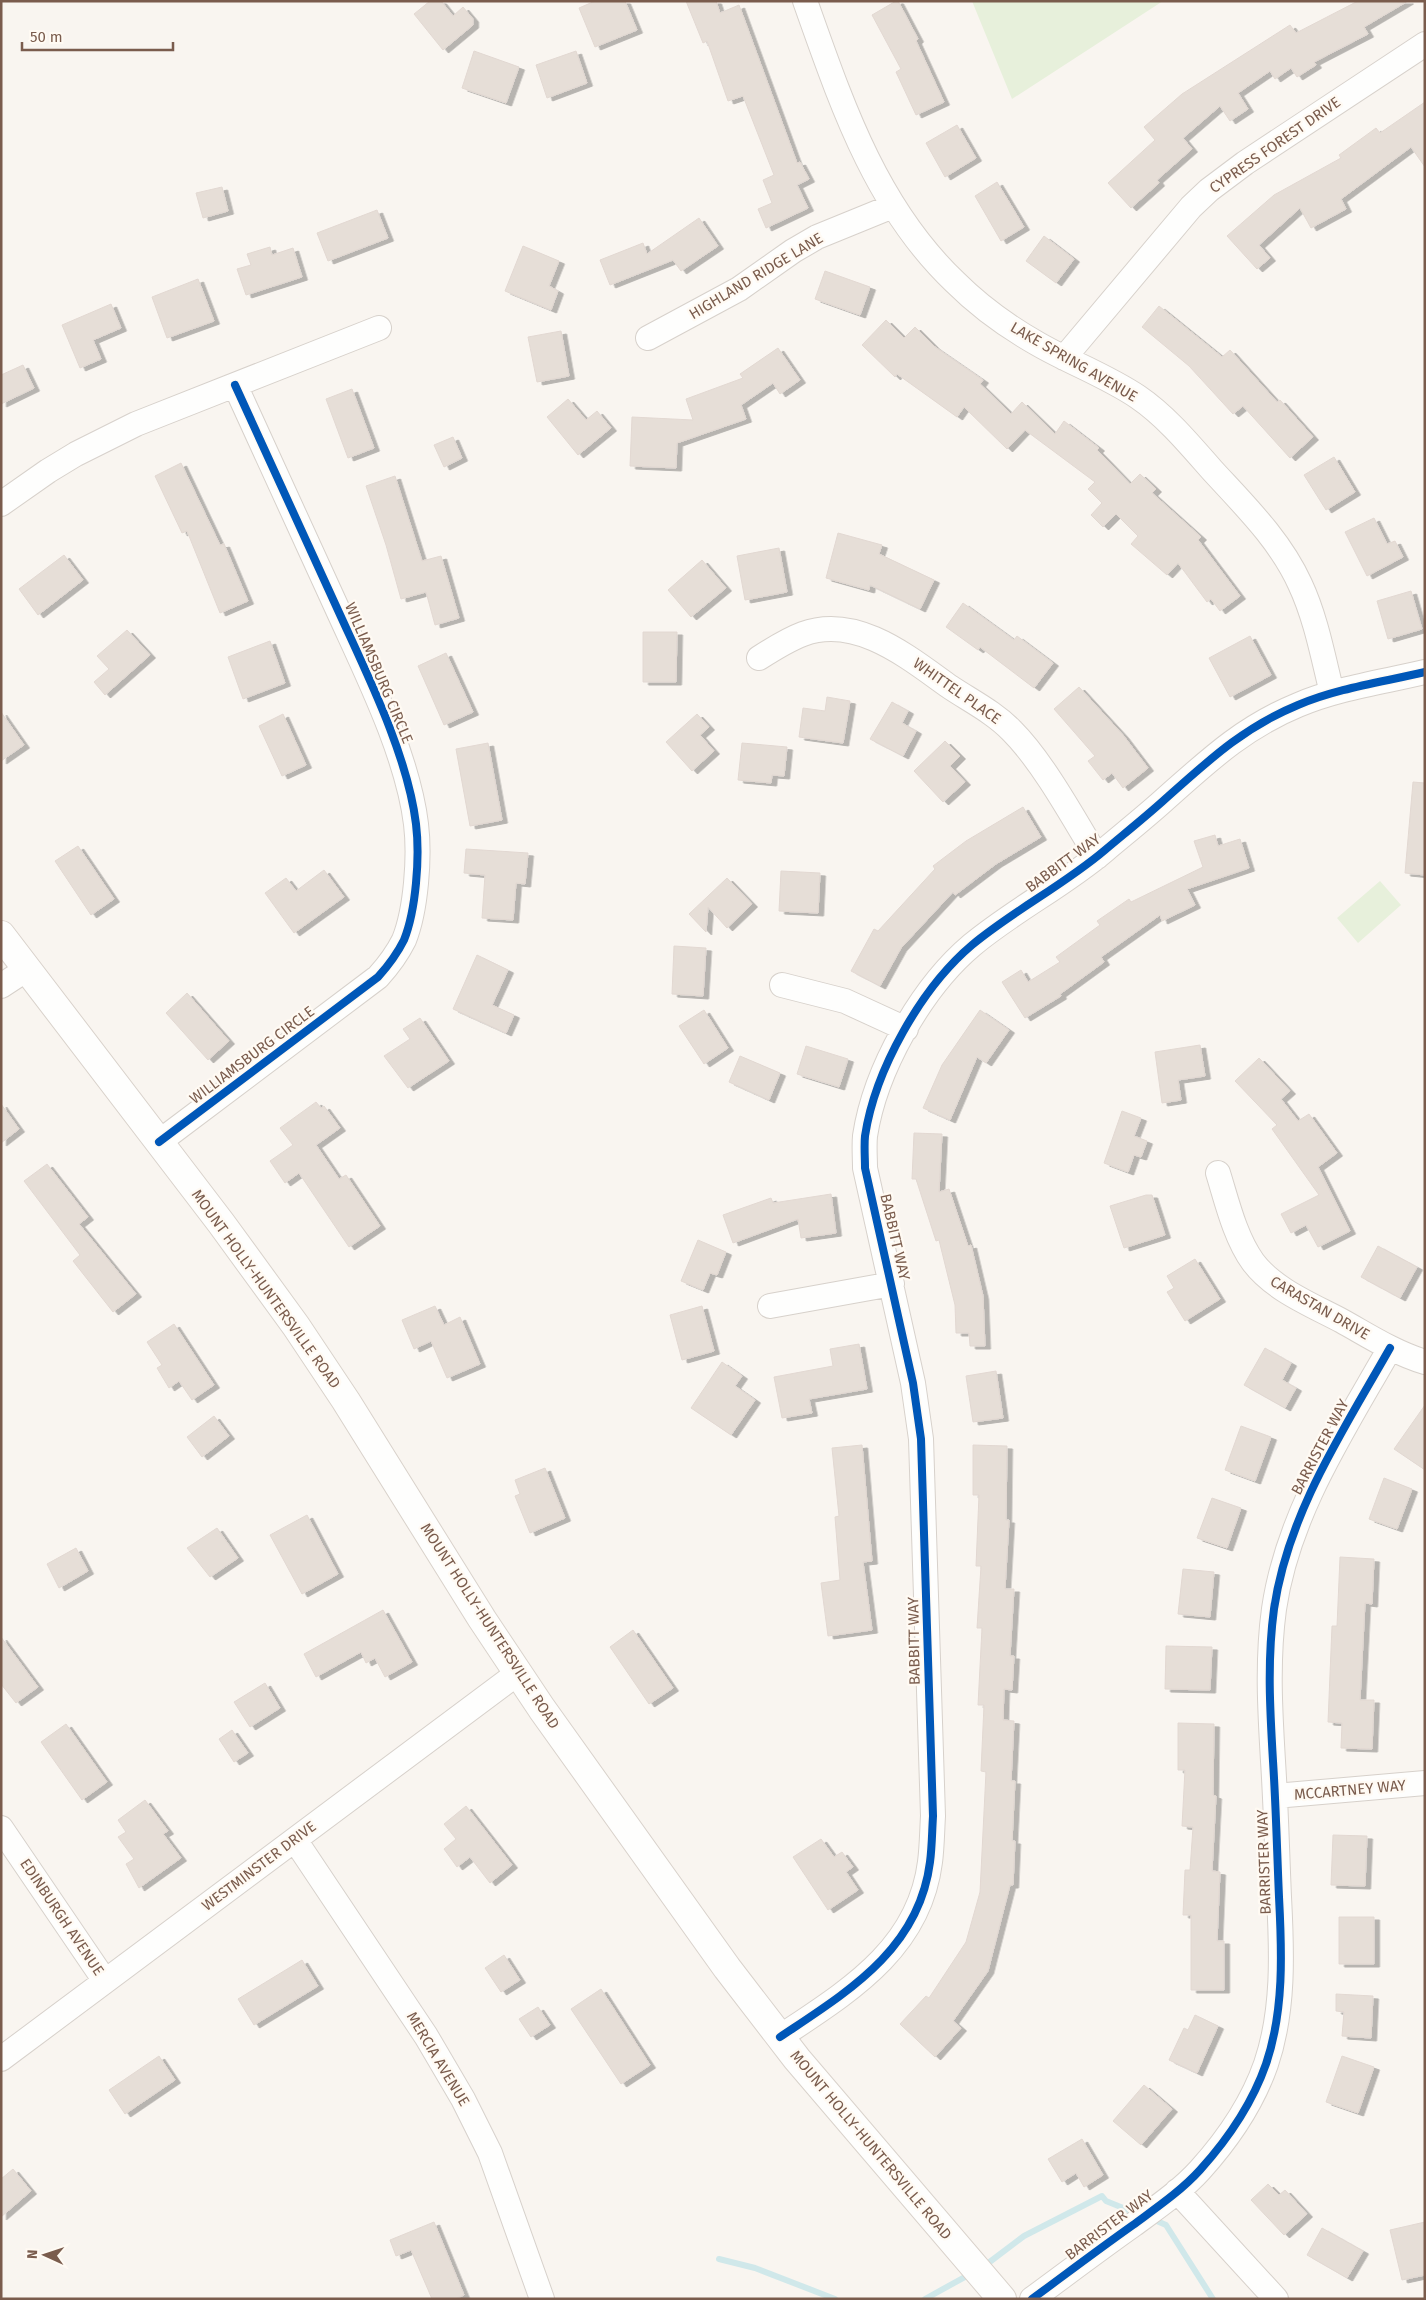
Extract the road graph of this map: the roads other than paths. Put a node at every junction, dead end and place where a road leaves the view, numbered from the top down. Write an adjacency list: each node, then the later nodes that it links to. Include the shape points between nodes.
1 (804, 1): 3 (street, LAKE SPRING AVENUE, via 860,148)
2 (1425, 44): 6 (street, CYPRESS FOREST DRIVE, via 1209,190)
3 (893, 206): 5 (street, HIGHLAND RIDGE LANE, via 817,237 739,289); 6 (street, LAKE SPRING AVENUE, via 955,282 1017,332)
4 (379, 328): 7 (street)
5 (648, 338)
6 (1064, 358): 11 (street, LAKE SPRING AVENUE, via 1138,398 1159,415 1263,526 1287,559 1301,586)
7 (235, 384): 8 (street, via 136,424 76,454); 18 (street, WILLIAMSBURG CIRCLE, via 393,740 416,824 418,848 414,889 403,941 392,962 378,977)
8 (1, 504)
9 (759, 658): 12 (street, WHITTEL PLACE, via 783,643 819,631 851,632 882,641 1012,730 1039,765)
10 (1425, 672): 11 (street, BABBITT WAY)
11 (1332, 693): 12 (street, BABBITT WAY, via 1298,705 1238,736)
12 (1097, 857): 17 (street, BABBITT WAY, via 972,946 935,986)
13 (1, 935): 14 (main road, MOUNT HOLLY-HUNTERSVILLE ROAD)
14 (27, 969): 16 (street); 18 (main road, MOUNT HOLLY-HUNTERSVILLE ROAD)
15 (782, 985): 17 (street, via 844,1001)
16 (1, 986)
17 (906, 1029): 20 (street, BABBITT WAY, via 874,1097 865,1139 865,1168)
18 (159, 1142): 24 (main road, MOUNT HOLLY-HUNTERSVILLE ROAD, via 301,1333)
19 (1218, 1173): 22 (street, CARASTAN DRIVE, via 1244,1246 1265,1275 1287,1291)
20 (892, 1284): 21 (street); 30 (street, BABBITT WAY, via 921,1439 933,1816 930,1864 910,1925 890,1953 840,1997)
21 (770, 1306)
22 (1390, 1348): 23 (street, CARASTAN DRIVE); 26 (street, BARRISTER WAY, via 1302,1510 1280,1576 1269,1661)
23 (1425, 1362)
24 (518, 1672): 28 (street, WESTMINSTER DRIVE); 30 (main road, MOUNT HOLLY-HUNTERSVILLE ROAD, via 721,1960)
25 (1425, 1783): 26 (street, MCCARTNEY WAY)
26 (1275, 1796): 32 (street, BARRISTER WAY, via 1281,1930 1279,2002 1272,2043 1265,2066 1229,2135)
27 (1, 1828): 29 (street, EDINBURGH AVENUE)
28 (295, 1840): 29 (street, WESTMINSTER DRIVE); 33 (street, MERCIA AVENUE, via 426,2036 463,2098 490,2153)
29 (105, 1981): 31 (street, WESTMINSTER DRIVE)
30 (780, 2037): 34 (main road, MOUNT HOLLY-HUNTERSVILLE ROAD)
31 (1, 2060)
32 (1177, 2191): 35 (street, BARRISTER WAY); 36 (street)
33 (542, 2299)
34 (1002, 2299)
35 (1032, 2299)
36 (1276, 2299)

